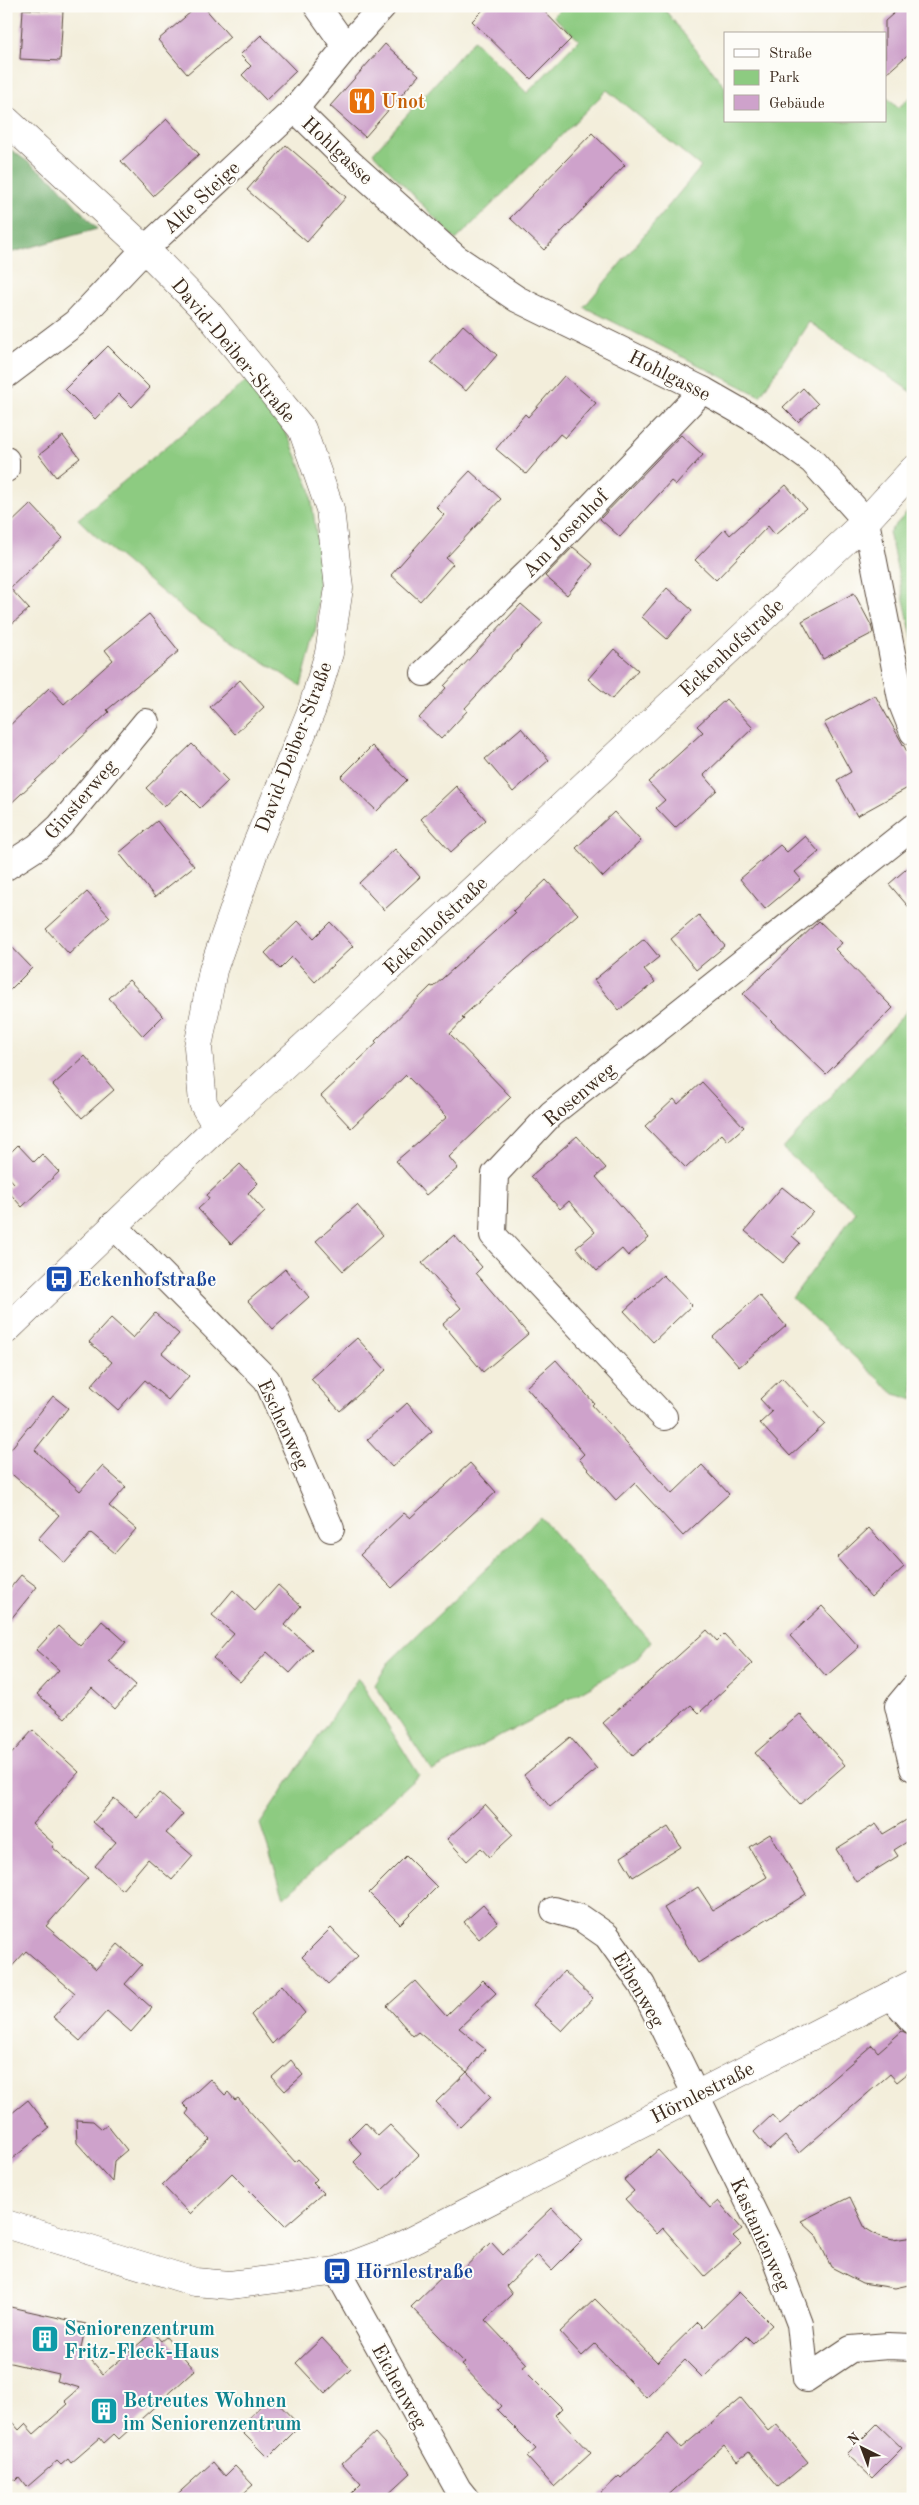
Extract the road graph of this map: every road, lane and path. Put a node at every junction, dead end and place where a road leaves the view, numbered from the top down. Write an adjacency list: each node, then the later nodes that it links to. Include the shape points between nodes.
1 (317, 6): 3 (street)
2 (383, 6): 3 (street, Alte Steige)
3 (346, 47): 4 (street, Alte Steige)
4 (295, 109): 6 (street, Alte Steige); 8 (street, Hohlgasse, via 456,257 517,299)
5 (6, 120): 6 (street, David-Deiber-Straße)
6 (144, 249): 7 (street, Alte Steige, via 74,323); 18 (street, David-Deiber-Straße, via 207,312 302,429 330,508 339,588 329,653 312,709 256,846 213,970 198,1047 203,1104)
7 (6, 375)
8 (703, 390): 12 (street, Hohlgasse, via 759,422 812,461); 13 (street, Am Josenhof, via 534,566)
9 (6, 460): 10 (street)
10 (6, 469)
11 (913, 470): 12 (street, Eckenhofstraße)
12 (866, 521): 15 (street, via 902,704); 18 (street, Eckenhofstraße, via 446,916)
13 (424, 673)
14 (146, 722): 17 (street, Ginsterweg, via 60,826 37,847)
15 (913, 732)
16 (913, 827): 21 (street, Rosenweg, via 551,1114 495,1174 493,1235)
17 (6, 867)
18 (217, 1126): 19 (street, Eckenhofstraße)
19 (114, 1225): 20 (street, Eckenhofstraße); 22 (street, Eschenweg, via 268,1380)
20 (6, 1330)
21 (664, 1417)
22 (331, 1529)
23 (913, 1688): 24 (street, via 898,1706)
24 (913, 1768)
25 (554, 1910): 28 (street, Eibenweg, via 581,1918 607,1936 642,1985)
26 (902, 1990): 27 (street); 28 (street, Hörnlestraße)
27 (913, 2020)
28 (696, 2096): 30 (street, Hörnlestraße, via 397,2248); 31 (street, Kastanienweg, via 772,2250 800,2324 806,2379 851,2349)
29 (6, 2224): 30 (street, Hörnlestraße, via 195,2282 230,2285)
30 (337, 2271): 32 (street, Eichenweg)
31 (913, 2347)
32 (458, 2496)

